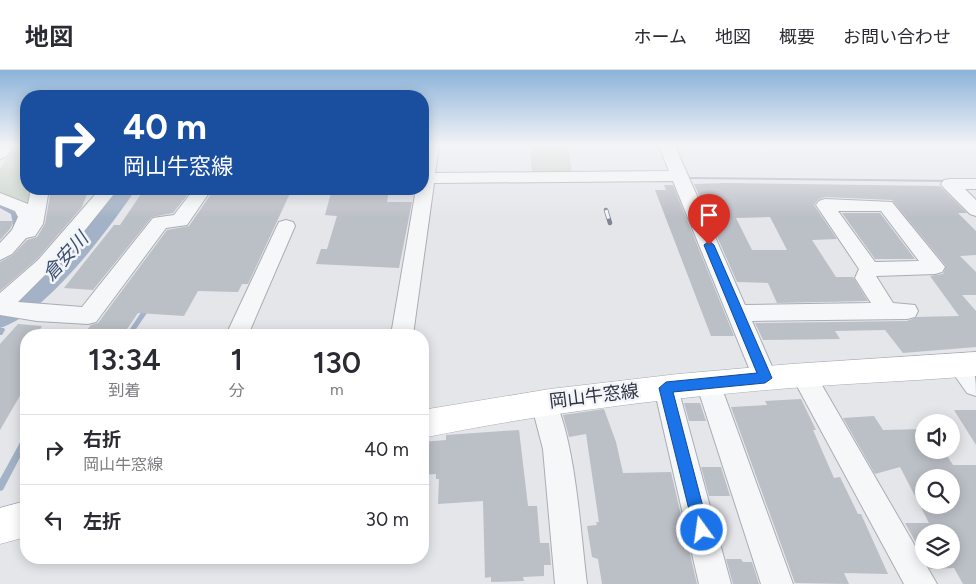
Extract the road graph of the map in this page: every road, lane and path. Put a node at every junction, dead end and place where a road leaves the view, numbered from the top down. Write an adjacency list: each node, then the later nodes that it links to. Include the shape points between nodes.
1 (677, 170): 2 (street)
2 (680, 176): 3 (street); 15 (street)
3 (429, 179)
4 (976, 184): 10 (street, via 950,184)
5 (39, 195): 12 (street, via 34,224 24,237)
6 (104, 195): 14 (street, via 53,257)
7 (199, 195): 14 (street, via 180,221 160,222 88,316)
8 (424, 195): 17 (street)
9 (0, 198): 12 (street, via 23,208 27,217)
10 (976, 210)
11 (286, 226): 16 (street)
12 (7, 248)
13 (869, 269): 13 (street, via 935,267 886,206 825,205); 15 (street, via 865,278 897,311)
14 (5, 307)
15 (737, 313): 20 (street)
16 (240, 329)
17 (403, 329)
18 (971, 372): 19 (main road, 岡山牛窓線)
19 (803, 375): 20 (main road, 岡山牛窓線); 30 (street)
20 (765, 378): 21 (main road, 岡山牛窓線)
21 (708, 383): 22 (main road, 岡山牛窓線); 29 (street)
22 (666, 388): 23 (main road, 岡山牛窓線); 28 (street)
23 (544, 402): 24 (main road, 岡山牛窓線); 27 (street, via 556,449)
24 (429, 423)
25 (20, 520): 26 (main road)
26 (0, 526)
27 (571, 584)
28 (715, 584)
29 (777, 584)
30 (921, 584)

